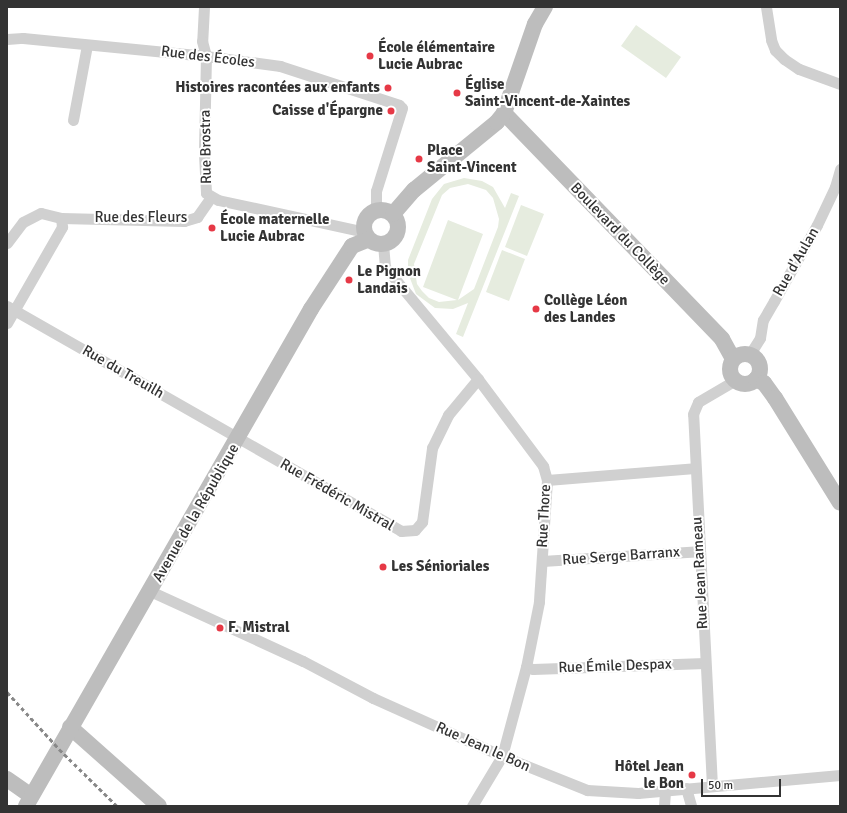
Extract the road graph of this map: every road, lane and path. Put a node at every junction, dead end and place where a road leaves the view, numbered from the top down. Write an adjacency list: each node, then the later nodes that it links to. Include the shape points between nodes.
1 (204, 7): 6 (street, Rue Brostra, via 202,41)
2 (545, 7): 8 (main road, via 535,24)
3 (766, 7): 7 (street, via 775,50 799,69)
4 (7, 39): 5 (street, Rue des Écoles)
5 (87, 45): 6 (street, Rue des Écoles); 9 (street)
6 (206, 56): 12 (street, Rue Brostra, via 204,154 206,193); 13 (street, Rue des Écoles, via 280,66 400,105 402,108 376,191)
7 (840, 84)
8 (504, 113): 14 (main road, via 479,139 402,200); 21 (main road, Boulevard du Collège, via 722,339)
9 (73, 120)
10 (840, 169): 11 (street, Rue d'Aulan)
11 (838, 188): 20 (street, Rue d'Aulan, via 767,314 760,338)
12 (211, 198): 15 (street, Rue des Fleurs, via 197,217 184,221); 16 (street, Rue Brostra)
13 (376, 211): 14 (main road, via 385,210); 16 (main road, via 365,222)
14 (393, 214): 16 (main road, via 399,224 397,235)
15 (61, 218): 17 (street, Rue des Fleurs, via 41,213 31,216); 18 (street, via 62,227)
16 (372, 238): 22 (street, Rue Thore, via 385,267); 25 (main road, Avenue de la République, via 352,246 344,256 276,368)
17 (7, 243)
18 (11, 308): 19 (street); 25 (street, Rue du Treuilh)
19 (7, 323)
20 (750, 354): 21 (main road, via 741,354); 23 (main road, via 760,365)
21 (733, 359): 24 (main road, via 729,368)
22 (478, 379): 25 (street, Rue Frédéric Mistral, via 448,415 432,448 422,522 415,530 401,531); 27 (street, Rue Thore, via 543,466)
23 (756, 379): 24 (main road, via 748,384); 28 (main road, via 764,383 771,393)
24 (734, 381): 26 (street, Rue Jean Rameau, via 698,402 693,414)
25 (238, 439): 31 (main road, Avenue de la République)
26 (694, 468): 27 (street); 29 (street, Rue Jean Rameau)
27 (547, 480): 30 (street, Rue Thore)
28 (840, 503)
29 (699, 551): 30 (street, Rue Serge Barranx); 32 (street, Rue Jean Rameau)
30 (542, 561): 33 (street, Rue Thore, via 539,602)
31 (150, 592): 34 (main road, Avenue de la République, via 135,613); 35 (street, Rue Jean le Bon, via 302,661 372,698)
32 (705, 663): 33 (street, Rue Émile Despax, via 533,669); 38 (street, Rue Jean Rameau)
33 (526, 666): 35 (street, Rue Thore)
34 (70, 726): 41 (main road, Avenue de la République); 42 (main road)
35 (502, 756): 40 (street, Rue Jean le Bon, via 587,790 609,793); 43 (street, Rue Thore)
36 (840, 775): 38 (street, Rue Jean le Bon)
37 (7, 779): 41 (main road)
38 (712, 786): 39 (street, Rue Jean le Bon)
39 (686, 788): 40 (street, Rue Jean le Bon); 45 (street)
40 (665, 790): 44 (street)
41 (29, 801)
42 (159, 806)
43 (472, 806)
44 (664, 806)
45 (691, 806)

